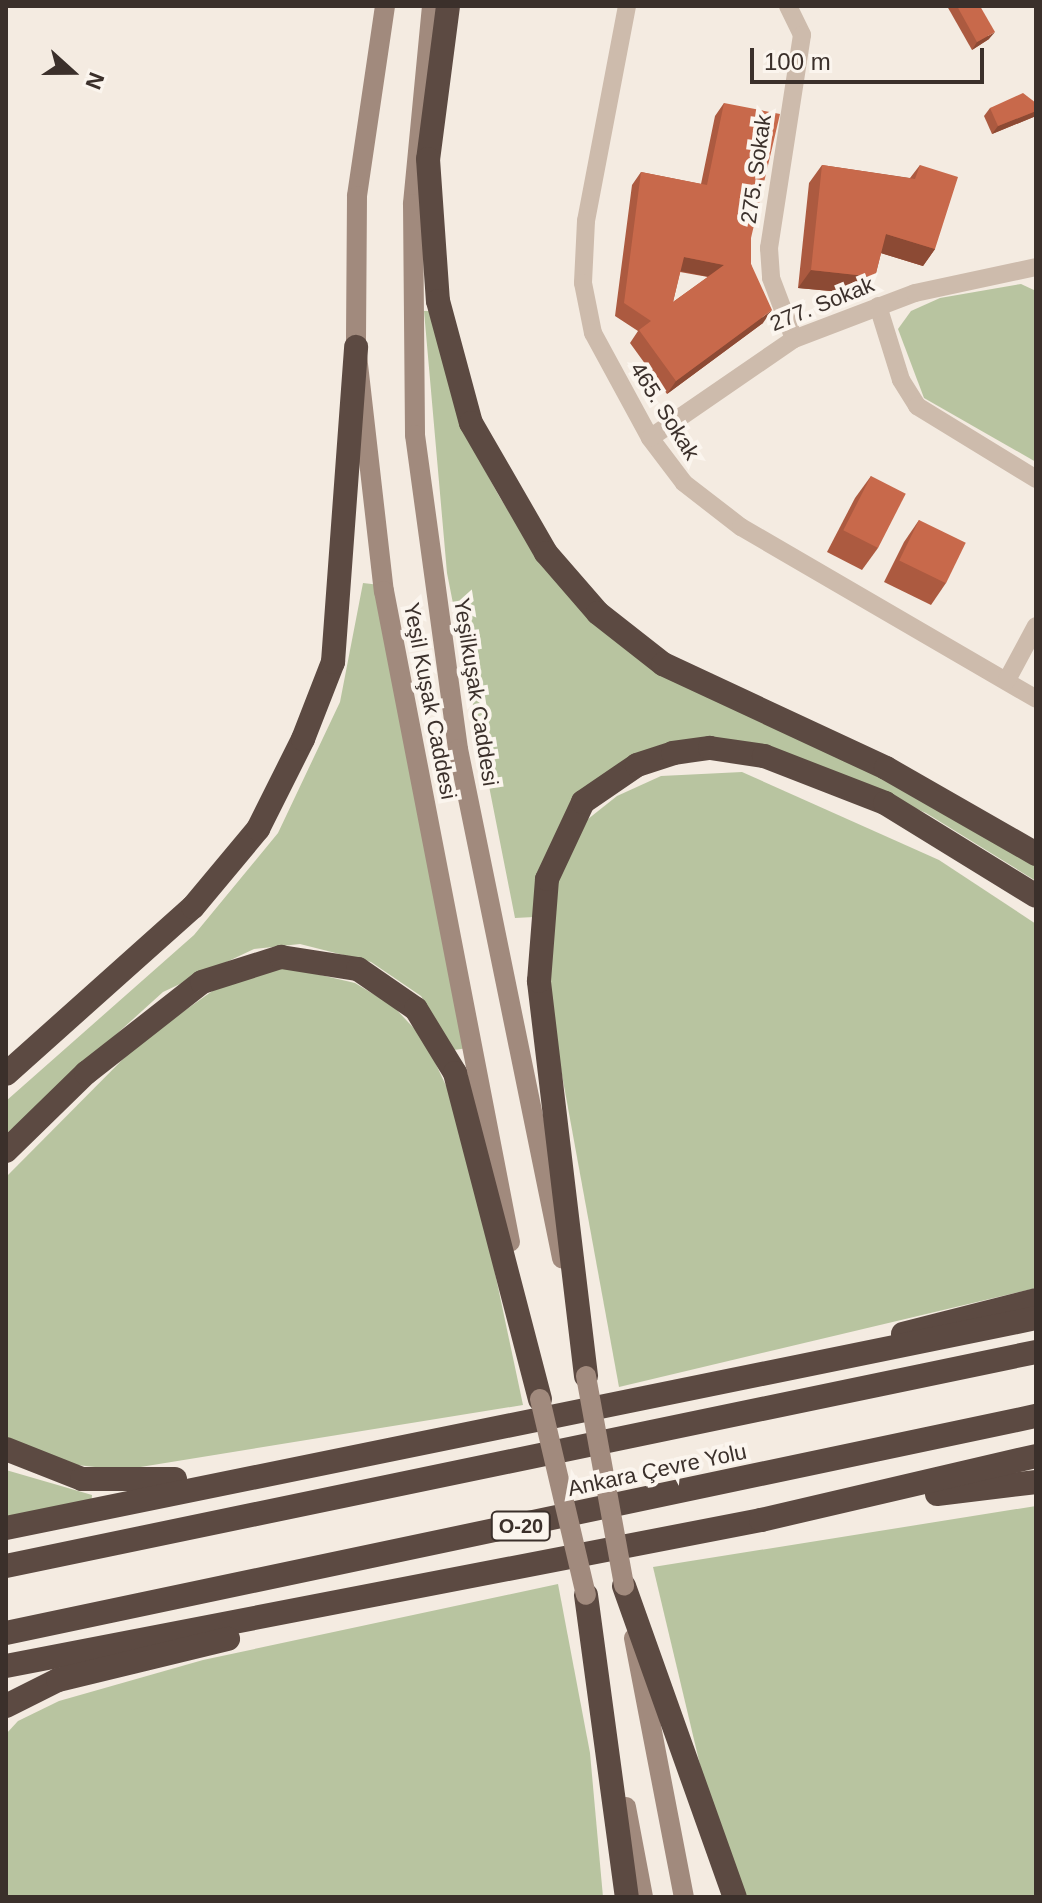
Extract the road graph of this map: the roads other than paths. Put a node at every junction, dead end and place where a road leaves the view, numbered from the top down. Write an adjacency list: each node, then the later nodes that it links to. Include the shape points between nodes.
1 (385, 6): 9 (main road, Yeşil Kuşak Caddesi, via 357,196)
2 (432, 6): 22 (main road, Yeşilkuşak Caddesi, via 413,204 411,368 422,499 458,749)
3 (448, 6): 15 (highway, via 428,159 438,301 471,423 546,553 598,613 663,664 886,768)
4 (627, 6): 10 (street, 465. Sokak, via 586,221 583,283 593,333)
5 (788, 6): 8 (street, 275. Sokak, via 802,35 769,248 771,278)
6 (1036, 267): 7 (street, 277. Sokak)
7 (878, 306): 8 (street, 277. Sokak); 11 (street, via 901,380 917,406)
8 (794, 339): 10 (street, 277. Sokak)
9 (356, 347): 17 (highway, via 333,662 303,739 258,829 193,907); 24 (main road, Yeşil Kuşak Caddesi, via 384,591)
10 (650, 438): 13 (street, 465. Sokak, via 684,483 741,527)
11 (1036, 479)
12 (1036, 626): 13 (street)
13 (1007, 680): 14 (street, 465. Sokak)
14 (1036, 699)
15 (1036, 854)
16 (1036, 896): 22 (highway, via 885,803 764,756 710,748 673,753 637,765 583,802 547,879 539,981)
17 (6, 1074)
18 (6, 1151): 24 (highway, via 135,1031 221,972 301,956 365,972 416,1009 455,1073)
19 (1036, 1300): 23 (highway)
20 (1036, 1318): 23 (highway)
21 (1036, 1352): 32 (highway, Ankara Çevre Yolu)
22 (586, 1376): 34 (main road, Yeşilkuşak Caddesi, bridge)
23 (692, 1389): 26 (highway)
24 (540, 1399): 35 (main road, Yeşil Kuşak Caddesi, bridge)
25 (1036, 1416): 36 (highway, Ankara Çevre Yolu / O-20)
26 (399, 1448): 27 (highway, via 121,1483 54,1473); 31 (highway)
27 (6, 1449)
28 (1036, 1456): 30 (highway)
29 (1036, 1482): 30 (highway)
30 (761, 1520): 33 (highway)
31 (6, 1528)
32 (6, 1566)
33 (520, 1568): 37 (highway); 38 (highway, via 58,1680)
34 (624, 1586): 41 (main road, Yeşilkuşak Caddesi); 42 (highway)
35 (586, 1595): 39 (highway); 40 (main road, Yeşil Kuşak Caddesi)
36 (6, 1633)
37 (6, 1666)
38 (6, 1706)
39 (627, 1897)
40 (643, 1897)
41 (684, 1897)
42 (735, 1897)

